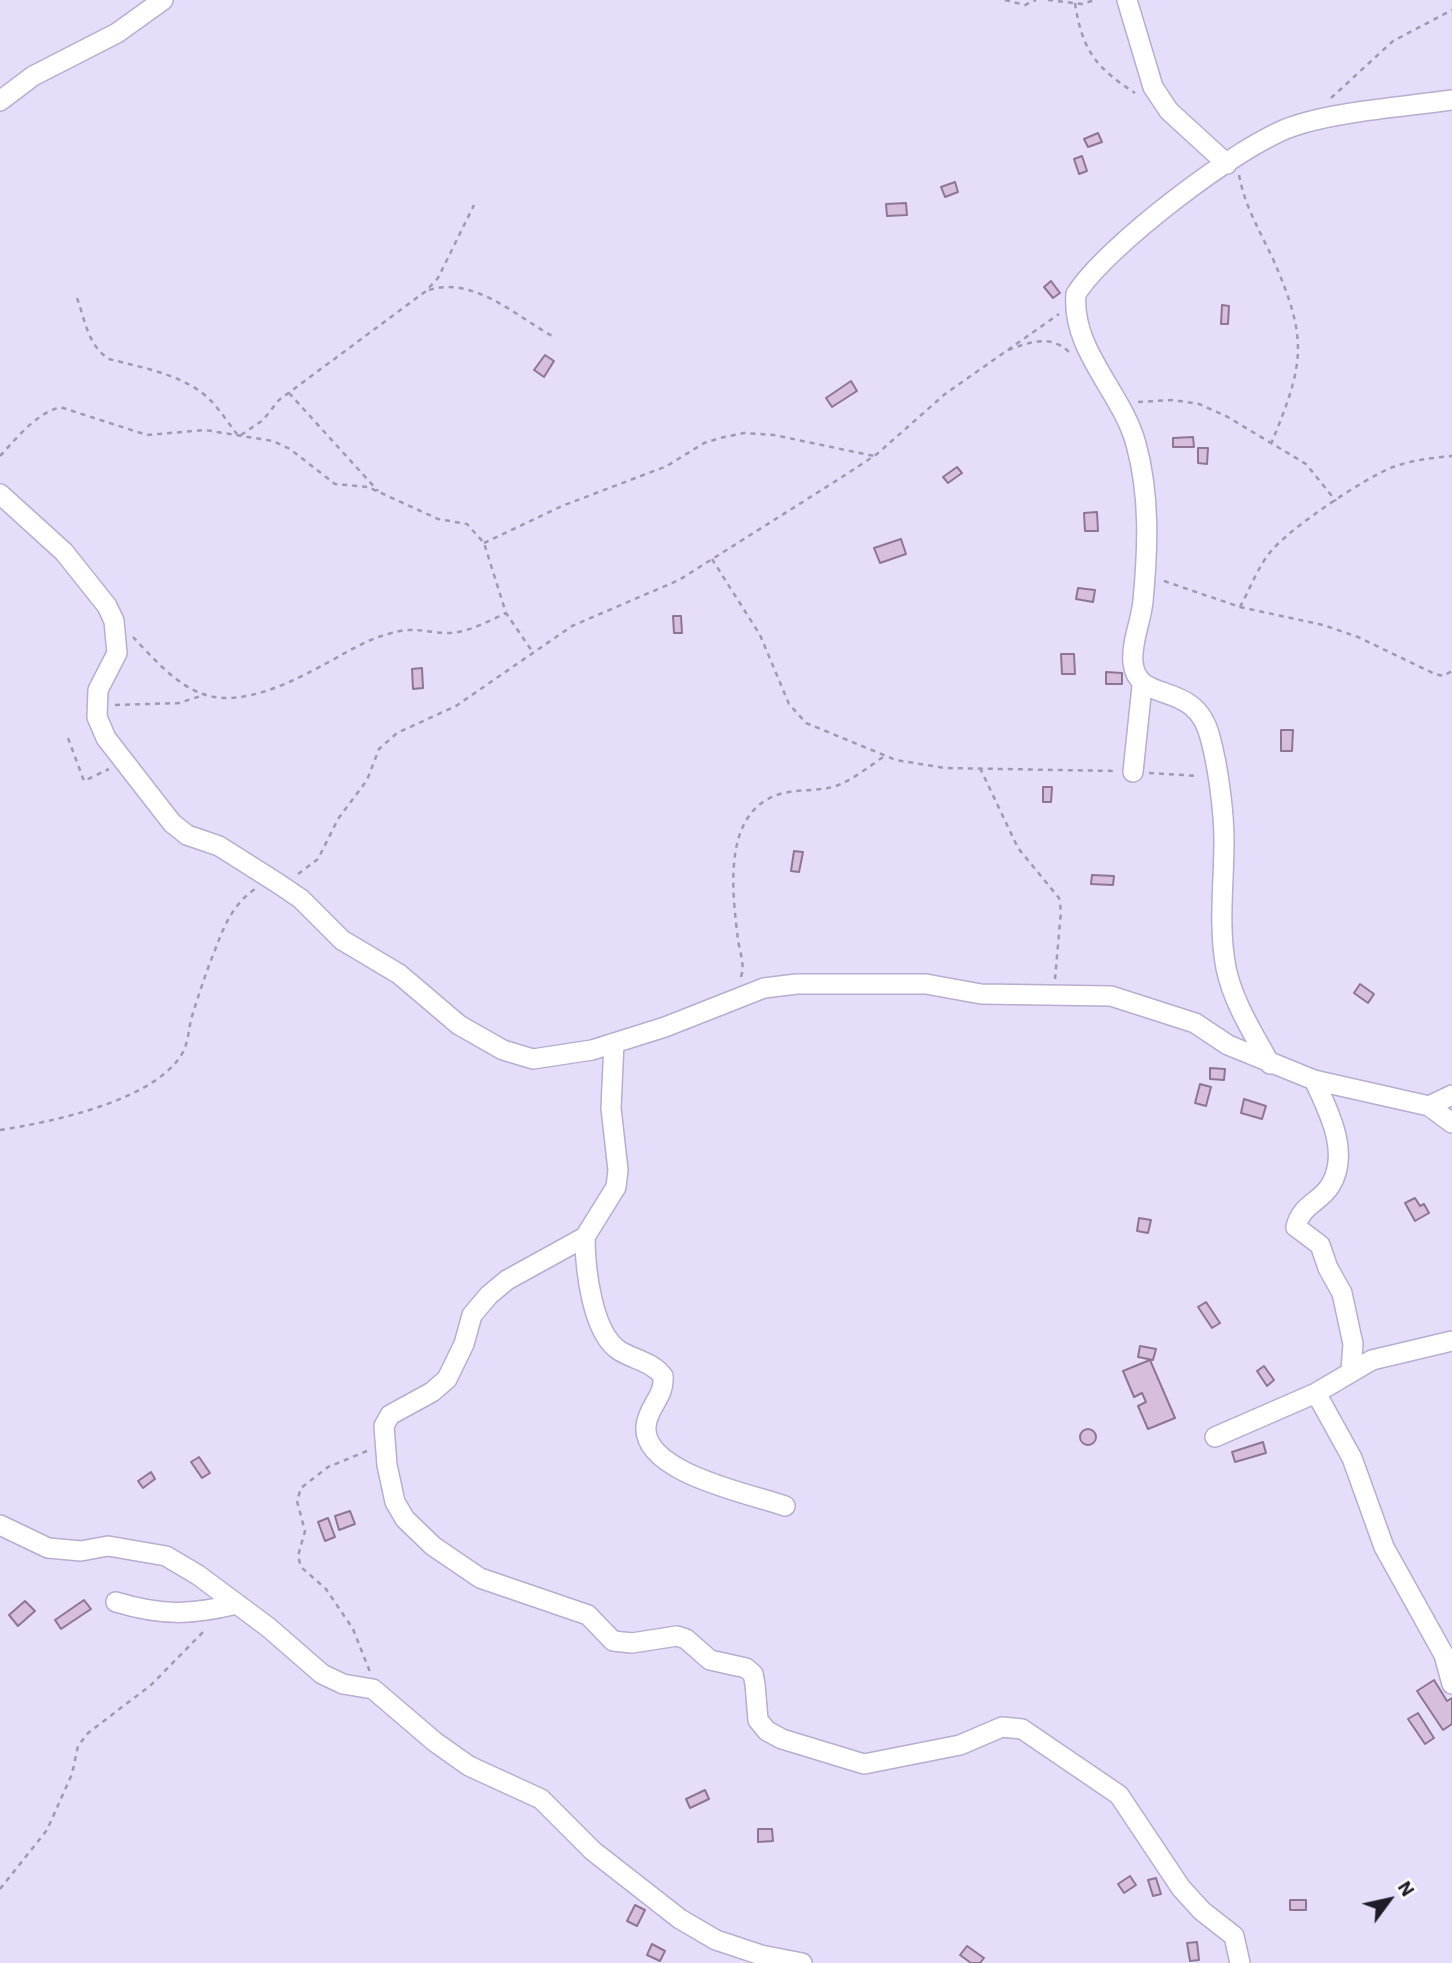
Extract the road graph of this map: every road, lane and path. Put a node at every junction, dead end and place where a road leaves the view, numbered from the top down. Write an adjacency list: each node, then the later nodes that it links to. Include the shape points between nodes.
1 (163, 0): 11 (street, via 117,33 33,76)
2 (1005, 0): 3 (path, via 1025,5)
3 (1036, 0)
4 (1048, 0): 7 (path)
5 (1095, 0): 7 (path)
6 (1127, 0): 13 (street, via 1153,87 1169,111)
7 (1075, 4): 9 (path, via 1089,53 1110,77)
8 (1452, 10): 12 (path, via 1393,41 1353,75)
9 (1144, 98)
10 (1452, 100): 12 (street)
11 (0, 102)
12 (1310, 123): 13 (street, via 1293,126)
13 (1232, 161): 17 (street, via 1132,233 1080,286); 24 (path, via 1300,334 1297,375)
14 (474, 205): 15 (path, via 438,278)
15 (426, 291): 18 (path, via 453,285 465,288); 21 (path)
16 (77, 298): 23 (path, via 101,354 194,388)
17 (1075, 306): 19 (path); 22 (street, via 1079,329)
18 (552, 336)
19 (1004, 352): 20 (path, via 1045,340 1061,344); 26 (path, via 945,394)
20 (1076, 358)
21 (289, 393): 23 (path); 29 (path)
22 (1128, 423): 24 (path, via 1138,402 1199,404); 33 (street, via 1147,493)
23 (239, 435): 25 (path, via 205,430 147,435 60,407 47,411); 29 (path, via 290,449 335,484 368,487)
24 (1271, 444): 30 (path, via 1306,464)
25 (0, 456)
26 (874, 456): 31 (path, via 774,435 744,433 720,438 667,466 562,506); 32 (path)
27 (1452, 456): 30 (path, via 1394,467)
28 (0, 494): 36 (street, via 64,552 90,581)
29 (381, 495): 31 (path, via 438,519 467,524)
30 (1336, 502): 34 (path, via 1272,550)
31 (484, 543): 35 (path)
32 (711, 557): 37 (path, via 679,580 572,625); 43 (path, via 760,635 797,714 830,735)
33 (1144, 574): 34 (path); 39 (street, via 1133,659)
34 (1240, 607): 38 (path, via 1323,625 1443,676)
35 (506, 613): 37 (path); 40 (path, via 448,634 422,628 387,634 272,688 239,696)
36 (114, 621): 40 (path, via 186,686); 41 (street, via 117,653 103,677)
37 (532, 651): 48 (path, via 456,706 397,733 379,749 367,780 338,819 318,859 305,870)
38 (1452, 671)
39 (1142, 686): 46 (street); 47 (street, via 1187,700 1199,714 1210,735)
40 (204, 695): 41 (path, via 156,705)
41 (96, 704): 44 (street, via 106,738)
42 (68, 738): 44 (path, via 84,781)
43 (885, 756): 45 (path, via 945,768); 50 (path, via 831,788 768,798 745,818 733,873 744,966)
44 (123, 758): 48 (street, via 178,830 219,845)
45 (981, 768): 46 (path); 49 (path, via 1018,848 1059,898)
46 (1133, 772): 47 (path)
47 (1216, 777): 52 (street, via 1224,838 1221,916 1227,971 1241,1011)
48 (274, 882): 51 (street, via 301,899 342,940 399,974 459,1026 503,1049 533,1059); 57 (path, via 243,898 224,927 187,1041 173,1064 132,1091 89,1111)
49 (1051, 996): 50 (street, via 981,993 926,984 853,984 775,987); 52 (street, via 1111,996 1158,1008)
50 (732, 999): 51 (street)
51 (614, 1043): 58 (street, via 611,1108 616,1187)
52 (1270, 1063): 53 (street)
53 (1314, 1080): 55 (street); 60 (street, via 1334,1128 1338,1154 1330,1186 1301,1212 1296,1227 1320,1245 1342,1293 1353,1344)
54 (1452, 1095): 55 (street)
55 (1429, 1106): 56 (street)
56 (1452, 1123)
57 (0, 1130)
58 (585, 1237): 62 (street, via 488,1296 472,1315 447,1379 390,1415); 64 (street, via 590,1286 606,1336 618,1350 656,1367 663,1376 661,1396 646,1427 655,1452 692,1476)
59 (1452, 1341): 60 (street, via 1382,1357)
60 (1351, 1370): 61 (street)
61 (1315, 1393): 63 (street); 68 (street, via 1352,1458 1384,1547 1444,1655)
62 (384, 1426): 69 (path, via 363,1454 308,1480 297,1500 305,1531 298,1556 301,1567 326,1589 353,1629 367,1658); 72 (street, via 394,1502 414,1530 433,1546 480,1578 587,1615 613,1641 677,1636 710,1660 746,1668 755,1684 758,1720 782,1739 864,1763 960,1745 1002,1727 1022,1729 1119,1796 1181,1888 1234,1936)
63 (1215, 1437)
64 (785, 1506)
65 (0, 1525): 67 (street, via 48,1548 81,1551 108,1546 166,1556)
66 (116, 1602): 67 (street, via 173,1615)
67 (231, 1606): 69 (street, via 323,1674 343,1684); 70 (path, via 151,1685 88,1733 78,1746 72,1774 47,1830)
68 (1452, 1684)
69 (373, 1689): 71 (street, via 469,1766 541,1799 593,1851 680,1919 716,1940)
70 (0, 1889)
71 (802, 1963)
72 (1240, 1963)

